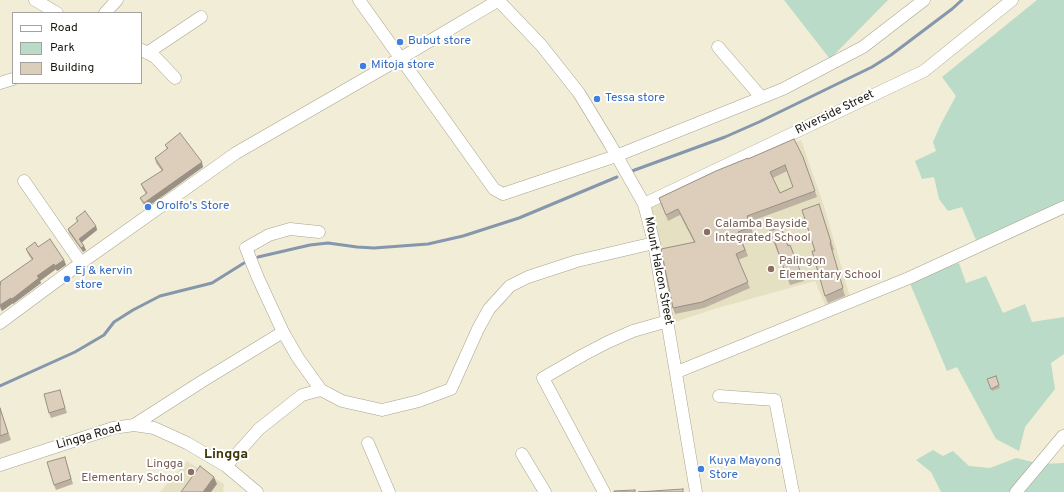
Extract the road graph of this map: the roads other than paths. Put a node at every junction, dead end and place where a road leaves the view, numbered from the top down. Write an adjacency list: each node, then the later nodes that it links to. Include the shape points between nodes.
1 (35, 0): 7 (street)
2 (117, 0): 8 (street)
3 (498, 0): 12 (street); 17 (street, Mount Halcon Street, via 542,45 579,94)
4 (924, 0): 16 (street, via 863,47)
5 (1012, 0): 19 (street, Riverside Street, via 924,71)
6 (361, 1): 12 (street)
7 (55, 12)
8 (106, 12)
9 (201, 17): 11 (street)
10 (718, 47): 16 (street)
11 (144, 51): 13 (street, via 155,57)
12 (401, 58): 17 (street, via 494,188 503,194); 23 (street, via 236,153)
13 (175, 78)
14 (12, 79): 15 (street)
15 (0, 83)
16 (761, 97): 17 (street)
17 (616, 156): 19 (street, Mount Halcon Street)
18 (24, 181): 23 (street)
19 (644, 204): 22 (street, Mount Halcon Street)
20 (1064, 207): 27 (street, via 909,278)
21 (319, 232): 26 (street, via 290,229 269,235 246,248)
22 (654, 243): 24 (street, Mount Halcon Street); 28 (street, via 577,261 528,277 510,286 489,309 451,389 436,396 382,410 342,401)
23 (80, 264): 25 (street)
24 (668, 321): 27 (street, Mount Halcon Street); 39 (street, via 633,331 608,342 543,378)
25 (0, 323)
26 (283, 332): 28 (street); 30 (street)
27 (677, 372): 40 (street, Mount Halcon Street)
28 (321, 390): 35 (street, via 302,394 259,429)
29 (719, 396): 41 (street, via 775,400)
30 (134, 425): 34 (street, Lingga Road, via 113,428); 35 (street, Lingga Road, via 154,428 187,443)
31 (1063, 436): 42 (street)
32 (368, 443): 37 (street)
33 (522, 454): 38 (street)
34 (0, 465)
35 (226, 466): 36 (street, Lingga Road)
36 (257, 492)
37 (389, 492)
38 (545, 492)
39 (604, 492)
40 (696, 492)
41 (794, 492)
42 (1016, 492)

